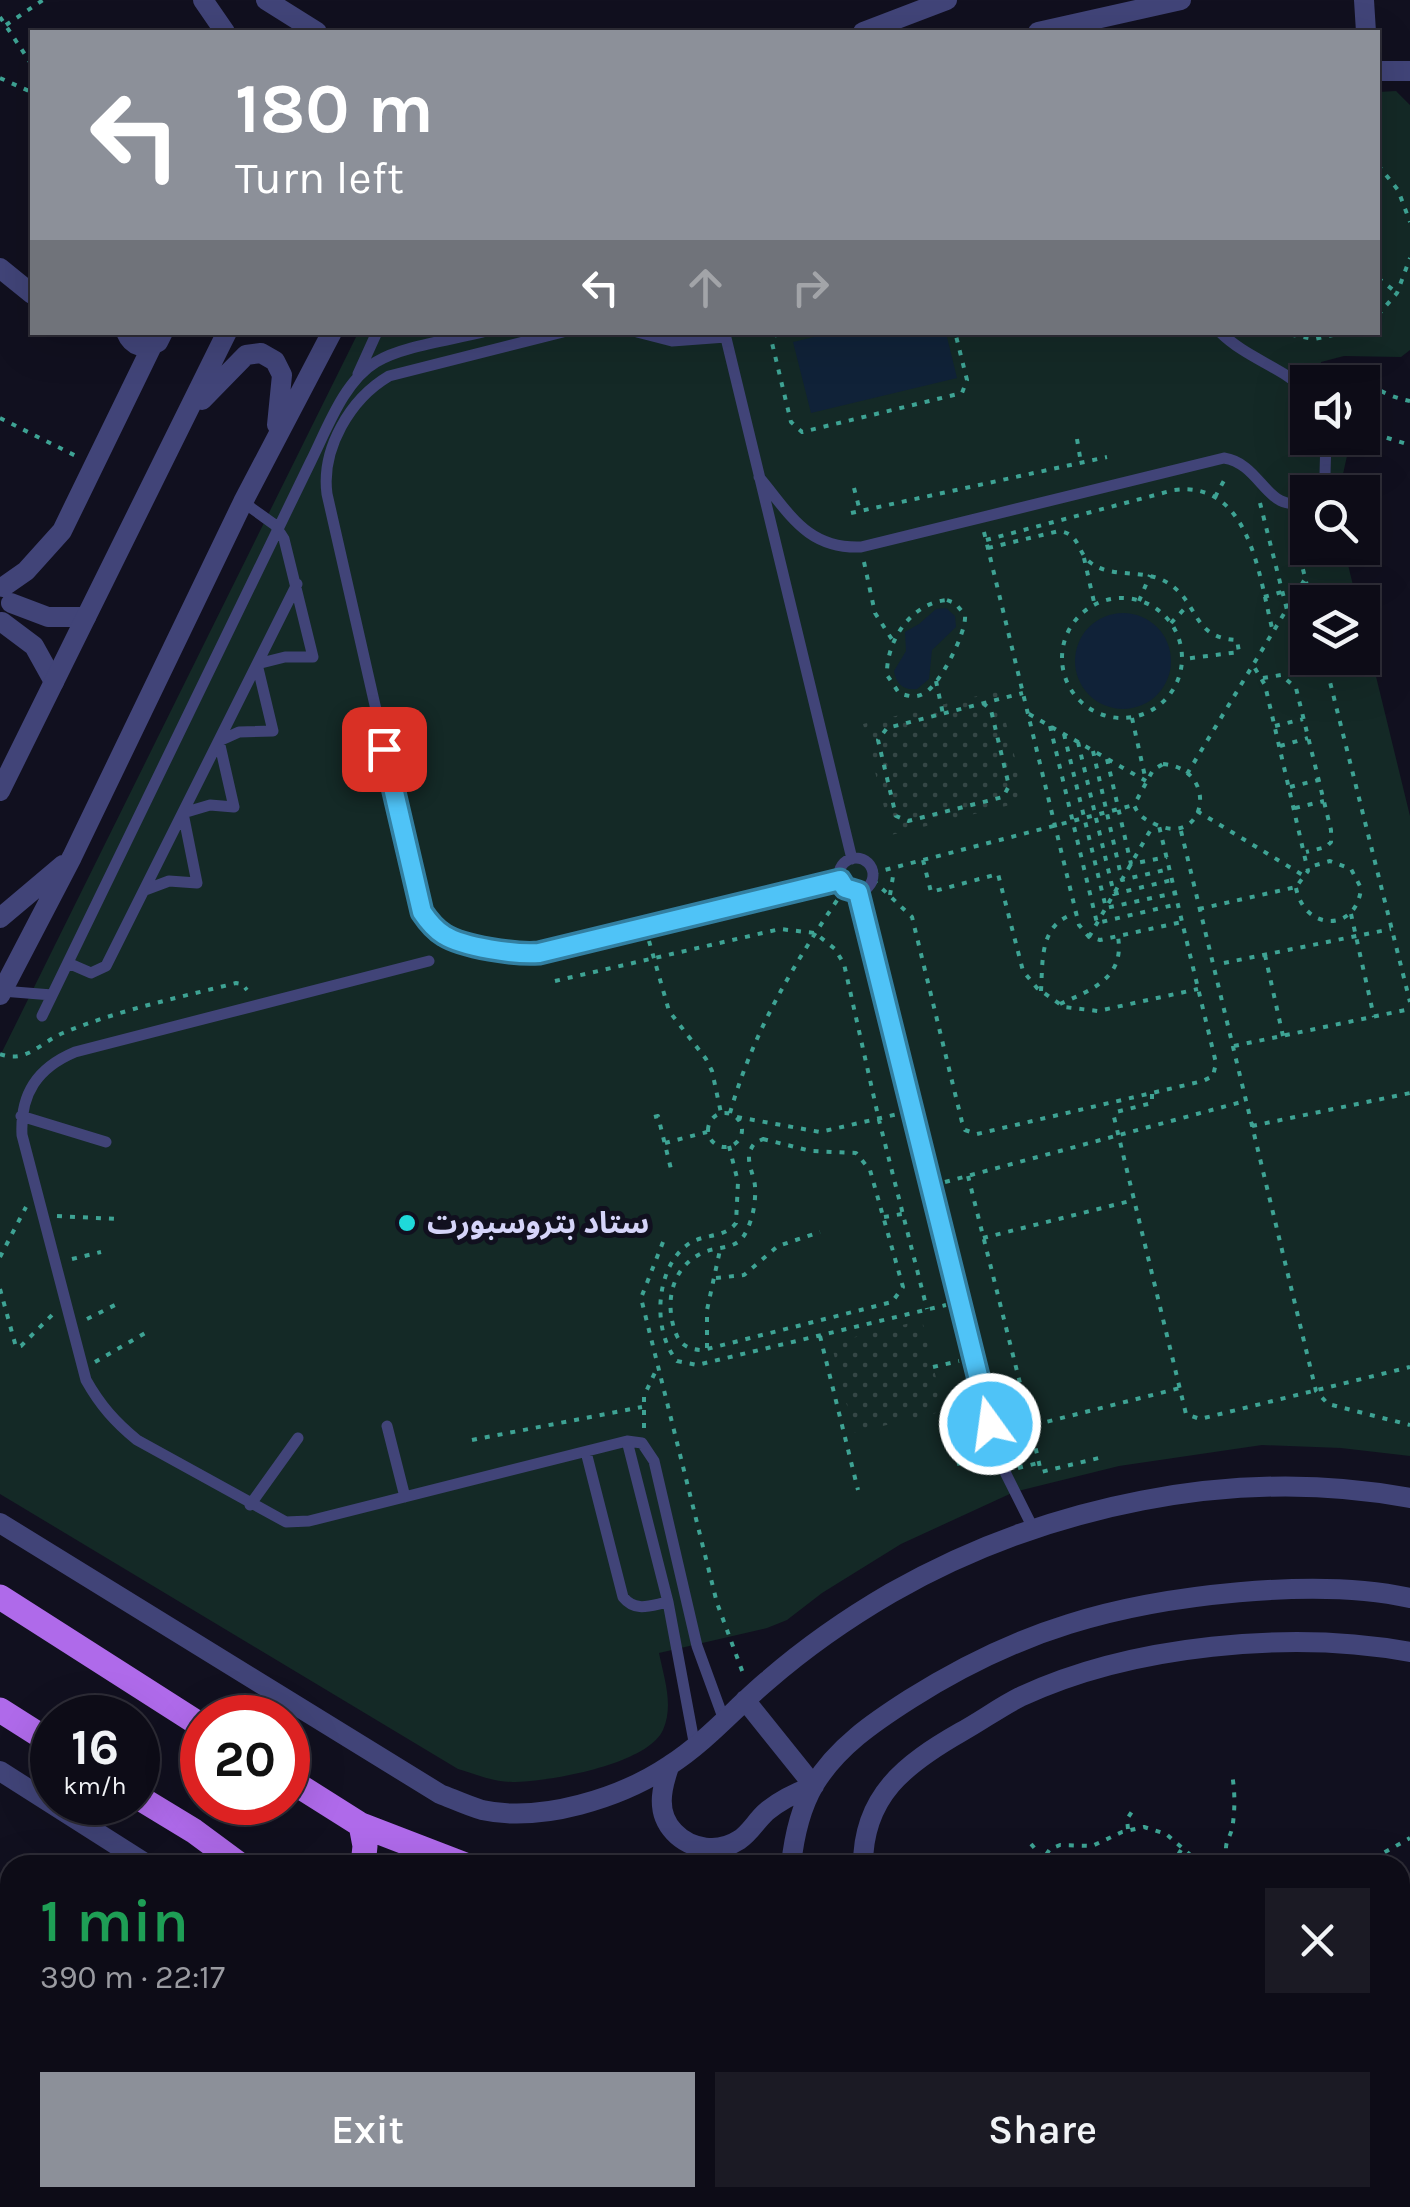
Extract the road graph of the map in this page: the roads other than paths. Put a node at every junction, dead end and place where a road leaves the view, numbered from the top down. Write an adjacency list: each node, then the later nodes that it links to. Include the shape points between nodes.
1 (204, 0): 6 (street)
2 (266, 0): 7 (street)
3 (947, 0): 8 (street)
4 (1181, 0): 9 (street)
5 (1364, 0): 10 (street)
6 (224, 30)
7 (314, 30)
8 (868, 30)
9 (1047, 30)
10 (1366, 30)
11 (1380, 71): 12 (street)
12 (1410, 71)
13 (0, 268): 14 (street)
14 (30, 292)
15 (128, 335): 25 (street, via 135,344)
16 (226, 335): 28 (street)
17 (330, 335): 29 (street)
18 (376, 335): 27 (lane)
19 (465, 335): 27 (lane, via 386,356)
20 (552, 335): 44 (lane, via 389,376 339,431 326,462 326,494 422,912 446,937 530,954)
21 (649, 335): 22 (lane, via 672,341)
22 (717, 335)
23 (725, 335): 30 (lane)
24 (1224, 335): 26 (lane)
25 (157, 339): 35 (street, via 62,532)
26 (1290, 378)
27 (354, 383): 33 (lane)
28 (184, 419): 29 (street, via 234,365 261,353 282,374); 36 (street)
29 (276, 437): 32 (street)
30 (759, 477): 31 (lane, via 811,536 844,548 1224,458 1242,462 1279,501); 43 (lane)
31 (1290, 501)
32 (243, 502): 33 (lane); 42 (street)
33 (279, 530): 34 (lane); 49 (lane)
34 (297, 584): 37 (lane); 37 (lane, via 313,656)
35 (3, 604): 36 (street, via 48,618); 38 (street)
36 (86, 617): 38 (street)
37 (257, 664): 39 (lane); 39 (lane, via 273,731 250,730)
38 (54, 682): 40 (street)
39 (219, 741): 41 (lane); 41 (lane, via 234,808 210,805)
40 (0, 791)
41 (183, 813): 45 (lane); 45 (lane, via 197,883 169,881)
42 (72, 858): 47 (street); 50 (street)
43 (852, 858): 44 (lane, via 840,869); 46 (lane, via 866,862 873,877)
44 (840, 880): 46 (lane)
45 (145, 890): 49 (lane, via 106,966 91,973)
46 (858, 892): 63 (lane, via 990,1424)
47 (0, 918)
48 (429, 960): 53 (lane, via 75,1052 54,1061 32,1085)
49 (68, 962): 51 (lane)
50 (1, 993): 51 (lane)
51 (52, 996): 52 (lane)
52 (42, 1016)
53 (21, 1116): 54 (lane); 61 (lane, via 37,1218 99,1403 137,1440)
54 (106, 1142)
55 (387, 1426): 59 (lane)
56 (298, 1438): 61 (lane)
57 (627, 1441): 58 (lane); 66 (lane); 71 (lane, via 648,1447 654,1460 696,1646)
58 (586, 1452): 59 (lane); 66 (lane, via 624,1598 641,1607)
59 (405, 1497): 61 (lane, via 297,1523)
60 (1410, 1498): 63 (street, via 1339,1489 1205,1492)
61 (250, 1504)
62 (0, 1523): 74 (street, via 440,1794 483,1810 532,1813 584,1802)
63 (1034, 1530): 68 (street, via 889,1594)
64 (0, 1597): 70 (main road)
65 (1410, 1598): 76 (street, via 1345,1590 1242,1593 1070,1624 936,1682 851,1740)
66 (668, 1602): 73 (lane)
67 (1410, 1652): 85 (street, via 1268,1643 1206,1648 1065,1680 1019,1698 909,1767 868,1819)
68 (748, 1697): 71 (street); 76 (street)
69 (0, 1710): 72 (main road)
70 (180, 1712)
71 (724, 1720): 73 (street)
72 (30, 1729)
73 (695, 1747): 74 (street)
74 (669, 1766): 76 (street, via 661,1803 666,1820 676,1835 708,1849 742,1839 765,1812)
75 (0, 1771): 80 (street)
76 (814, 1786): 84 (street)
77 (310, 1794): 79 (main road)
78 (160, 1810): 81 (main road)
79 (361, 1826): 82 (main road); 83 (main road)
80 (132, 1855)
81 (226, 1855)
82 (364, 1855)
83 (439, 1855)
84 (793, 1855)
85 (864, 1855)

